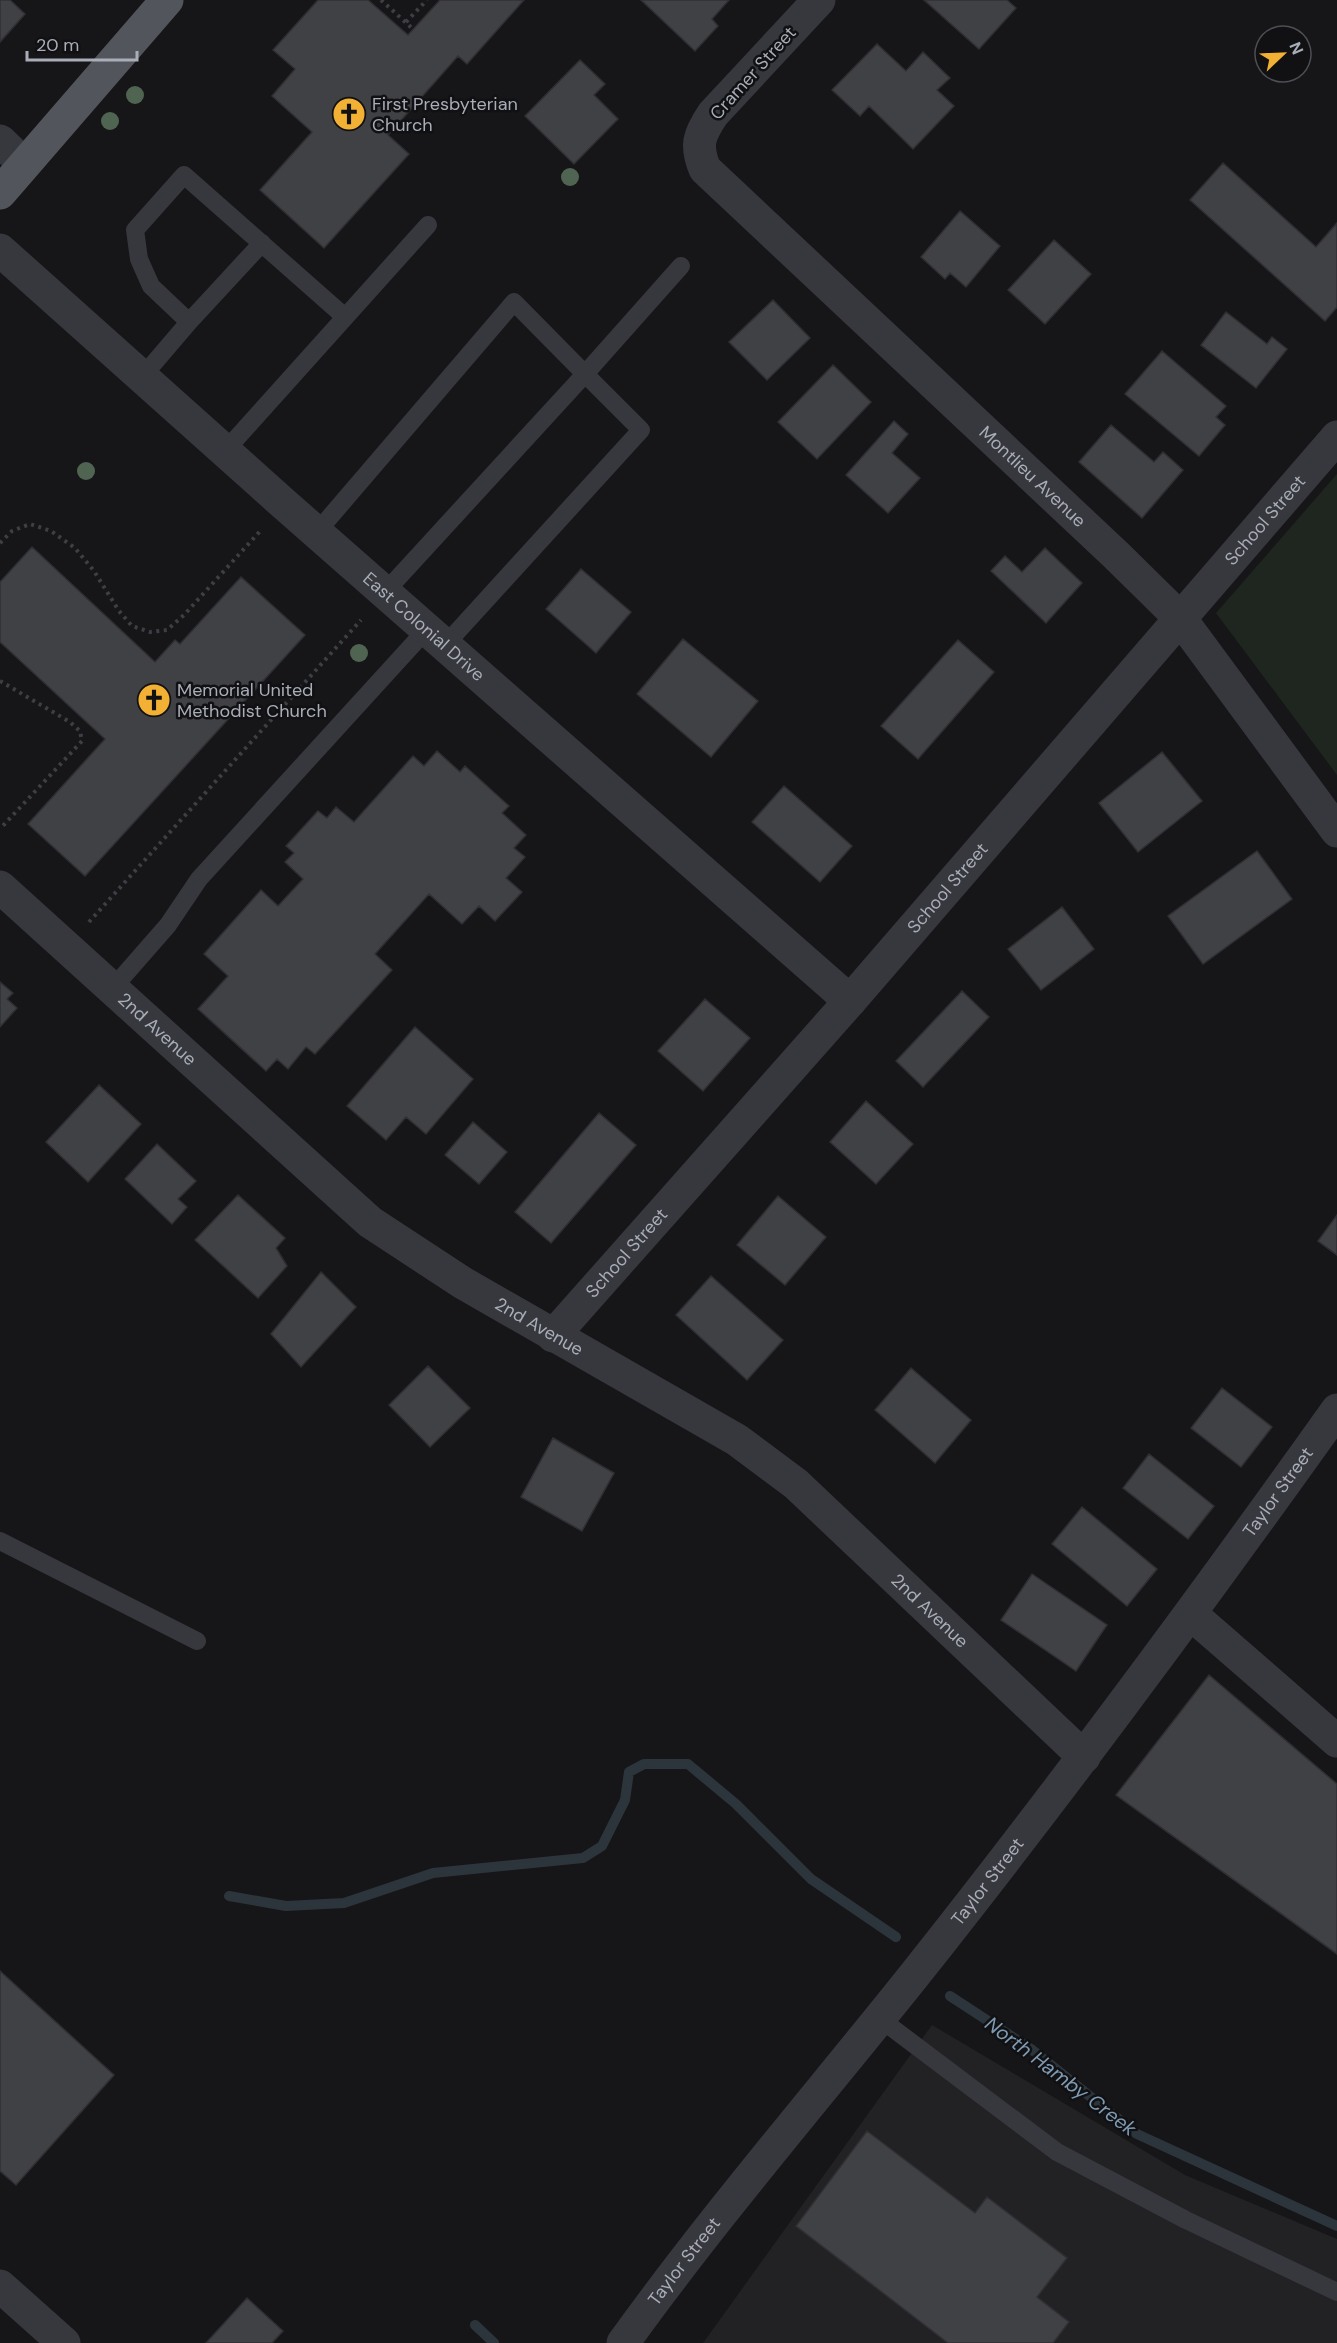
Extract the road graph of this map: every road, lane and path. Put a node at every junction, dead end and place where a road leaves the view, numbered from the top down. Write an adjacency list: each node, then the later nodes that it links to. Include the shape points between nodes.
1 (167, 0): 9 (main road)
2 (381, 0): 5 (path)
3 (427, 0): 5 (path)
4 (819, 0): 8 (street, Cramer Street, via 713,114 702,132)
5 (406, 22): 6 (path)
6 (413, 29)
7 (0, 141): 9 (street)
8 (698, 152): 25 (street, Montlieu Avenue, via 714,179)
9 (24, 164): 10 (main road)
10 (0, 192)
11 (429, 225): 15 (lane)
12 (262, 243): 15 (lane); 16 (lane); 16 (lane, via 184,175 135,230 139,259 151,286)
13 (0, 250): 18 (street, East Colonial Drive)
14 (681, 266): 17 (lane)
15 (345, 317): 20 (lane)
16 (189, 322): 18 (lane)
17 (585, 374): 22 (lane, via 513,302); 24 (lane); 26 (lane, via 641,430)
18 (142, 377): 20 (street, East Colonial Drive)
19 (1337, 437): 25 (street, School Street)
20 (225, 451): 21 (street, East Colonial Drive)
21 (284, 504): 22 (street, East Colonial Drive); 23 (path, via 167,630 150,632 132,626 75,548 51,531 30,524 12,531)
22 (317, 532): 24 (street, East Colonial Drive)
23 (0, 543)
24 (386, 592): 26 (street, East Colonial Drive); 31 (path)
25 (1180, 618): 29 (street, Montlieu Avenue); 33 (street, School Street)
26 (436, 637): 32 (lane, via 199,879 168,925); 33 (street, East Colonial Drive)
27 (0, 681): 28 (path, via 70,722 80,732 82,741)
28 (0, 829)
29 (1337, 831)
30 (0, 887): 31 (street, 2nd Avenue)
31 (66, 947): 32 (street, 2nd Avenue)
32 (112, 989): 34 (street, 2nd Avenue, via 370,1222)
33 (850, 1001): 34 (street, School Street)
34 (553, 1336): 40 (street, 2nd Avenue, via 737,1440 796,1484)
35 (1337, 1410): 37 (street, Taylor Street)
36 (0, 1542): 38 (lane)
37 (1191, 1614): 39 (street); 40 (street, Taylor Street)
38 (197, 1641)
39 (1337, 1741)
40 (1084, 1757): 41 (street, Taylor Street)
41 (879, 2018): 43 (lane, via 1057,2152 1186,2220); 45 (street, Taylor Street)
42 (0, 2286): 44 (street)
43 (1337, 2292)
44 (64, 2343)
45 (623, 2343)

